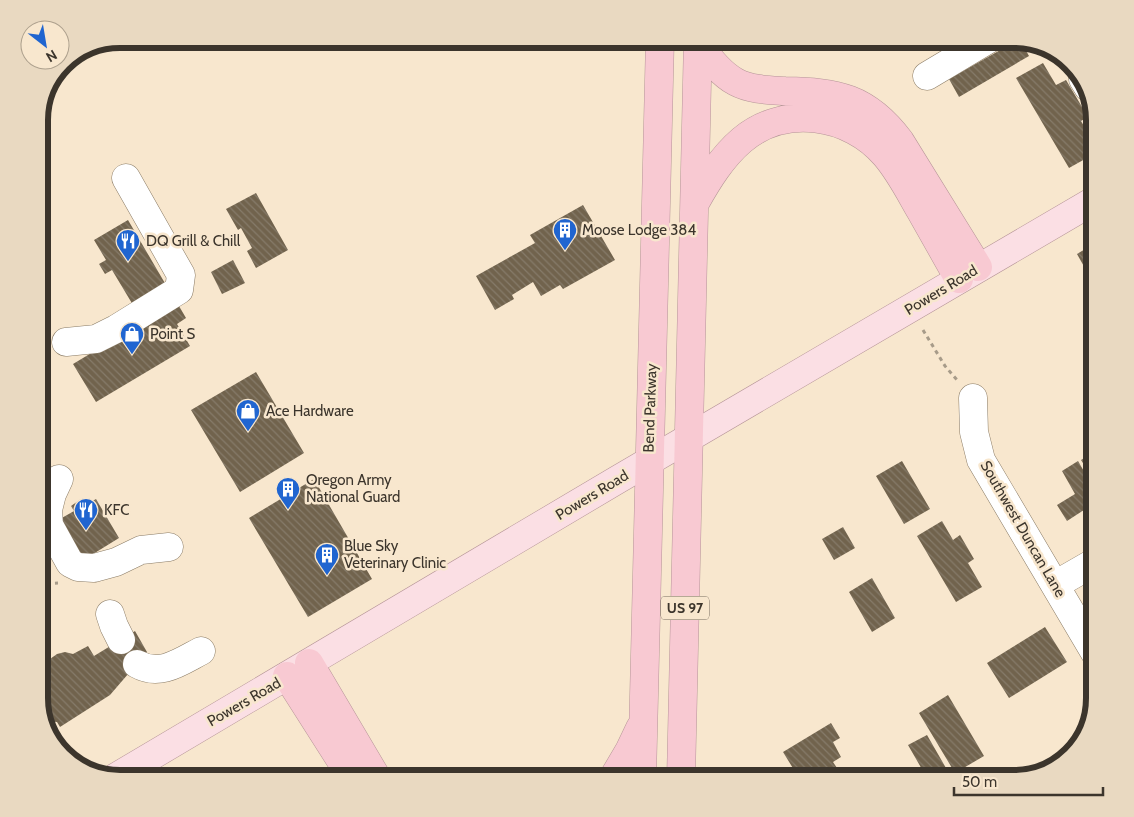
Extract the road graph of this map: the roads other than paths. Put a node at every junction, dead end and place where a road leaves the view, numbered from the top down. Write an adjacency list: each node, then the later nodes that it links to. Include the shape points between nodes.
1 (660, 48): 13 (highway, Bend Parkway / US 97)
2 (698, 48): 7 (highway, US 97)
3 (703, 48): 9 (highway, via 720,70 738,83 762,90 834,94 876,114 900,141)
4 (974, 48): 5 (street)
5 (927, 76)
6 (126, 178): 10 (street, via 181,275 179,290 96,339)
7 (694, 205): 9 (highway, via 723,160 756,130 791,118 832,121 861,134 885,156); 12 (highway, US 97)
8 (1086, 205): 9 (main road, Powers Road)
9 (969, 273): 12 (main road, Powers Road)
10 (66, 342)
11 (973, 398): 17 (street, Southwest Duncan Lane, via 974,432 981,460)
12 (689, 438): 13 (main road, Powers Road); 30 (highway, US 97)
13 (649, 462): 23 (main road, Powers Road); 24 (highway, Bend Parkway / US 97)
14 (59, 480): 15 (street, via 48,510 50,524 70,563 94,568 140,550)
15 (169, 547)
16 (1086, 567): 17 (street)
17 (1055, 585): 19 (street, Southwest Duncan Lane)
18 (110, 614): 20 (street)
19 (1086, 638)
20 (121, 640)
21 (201, 651): 22 (street, via 163,670 145,669)
22 (137, 664)
23 (298, 670): 25 (main road, Powers Road); 26 (highway); 27 (highway)
24 (643, 722): 28 (highway); 29 (highway, Bend Parkway / US 97)
25 (128, 770)
26 (348, 770)
27 (371, 770)
28 (618, 770)
29 (642, 770)
30 (681, 770)

